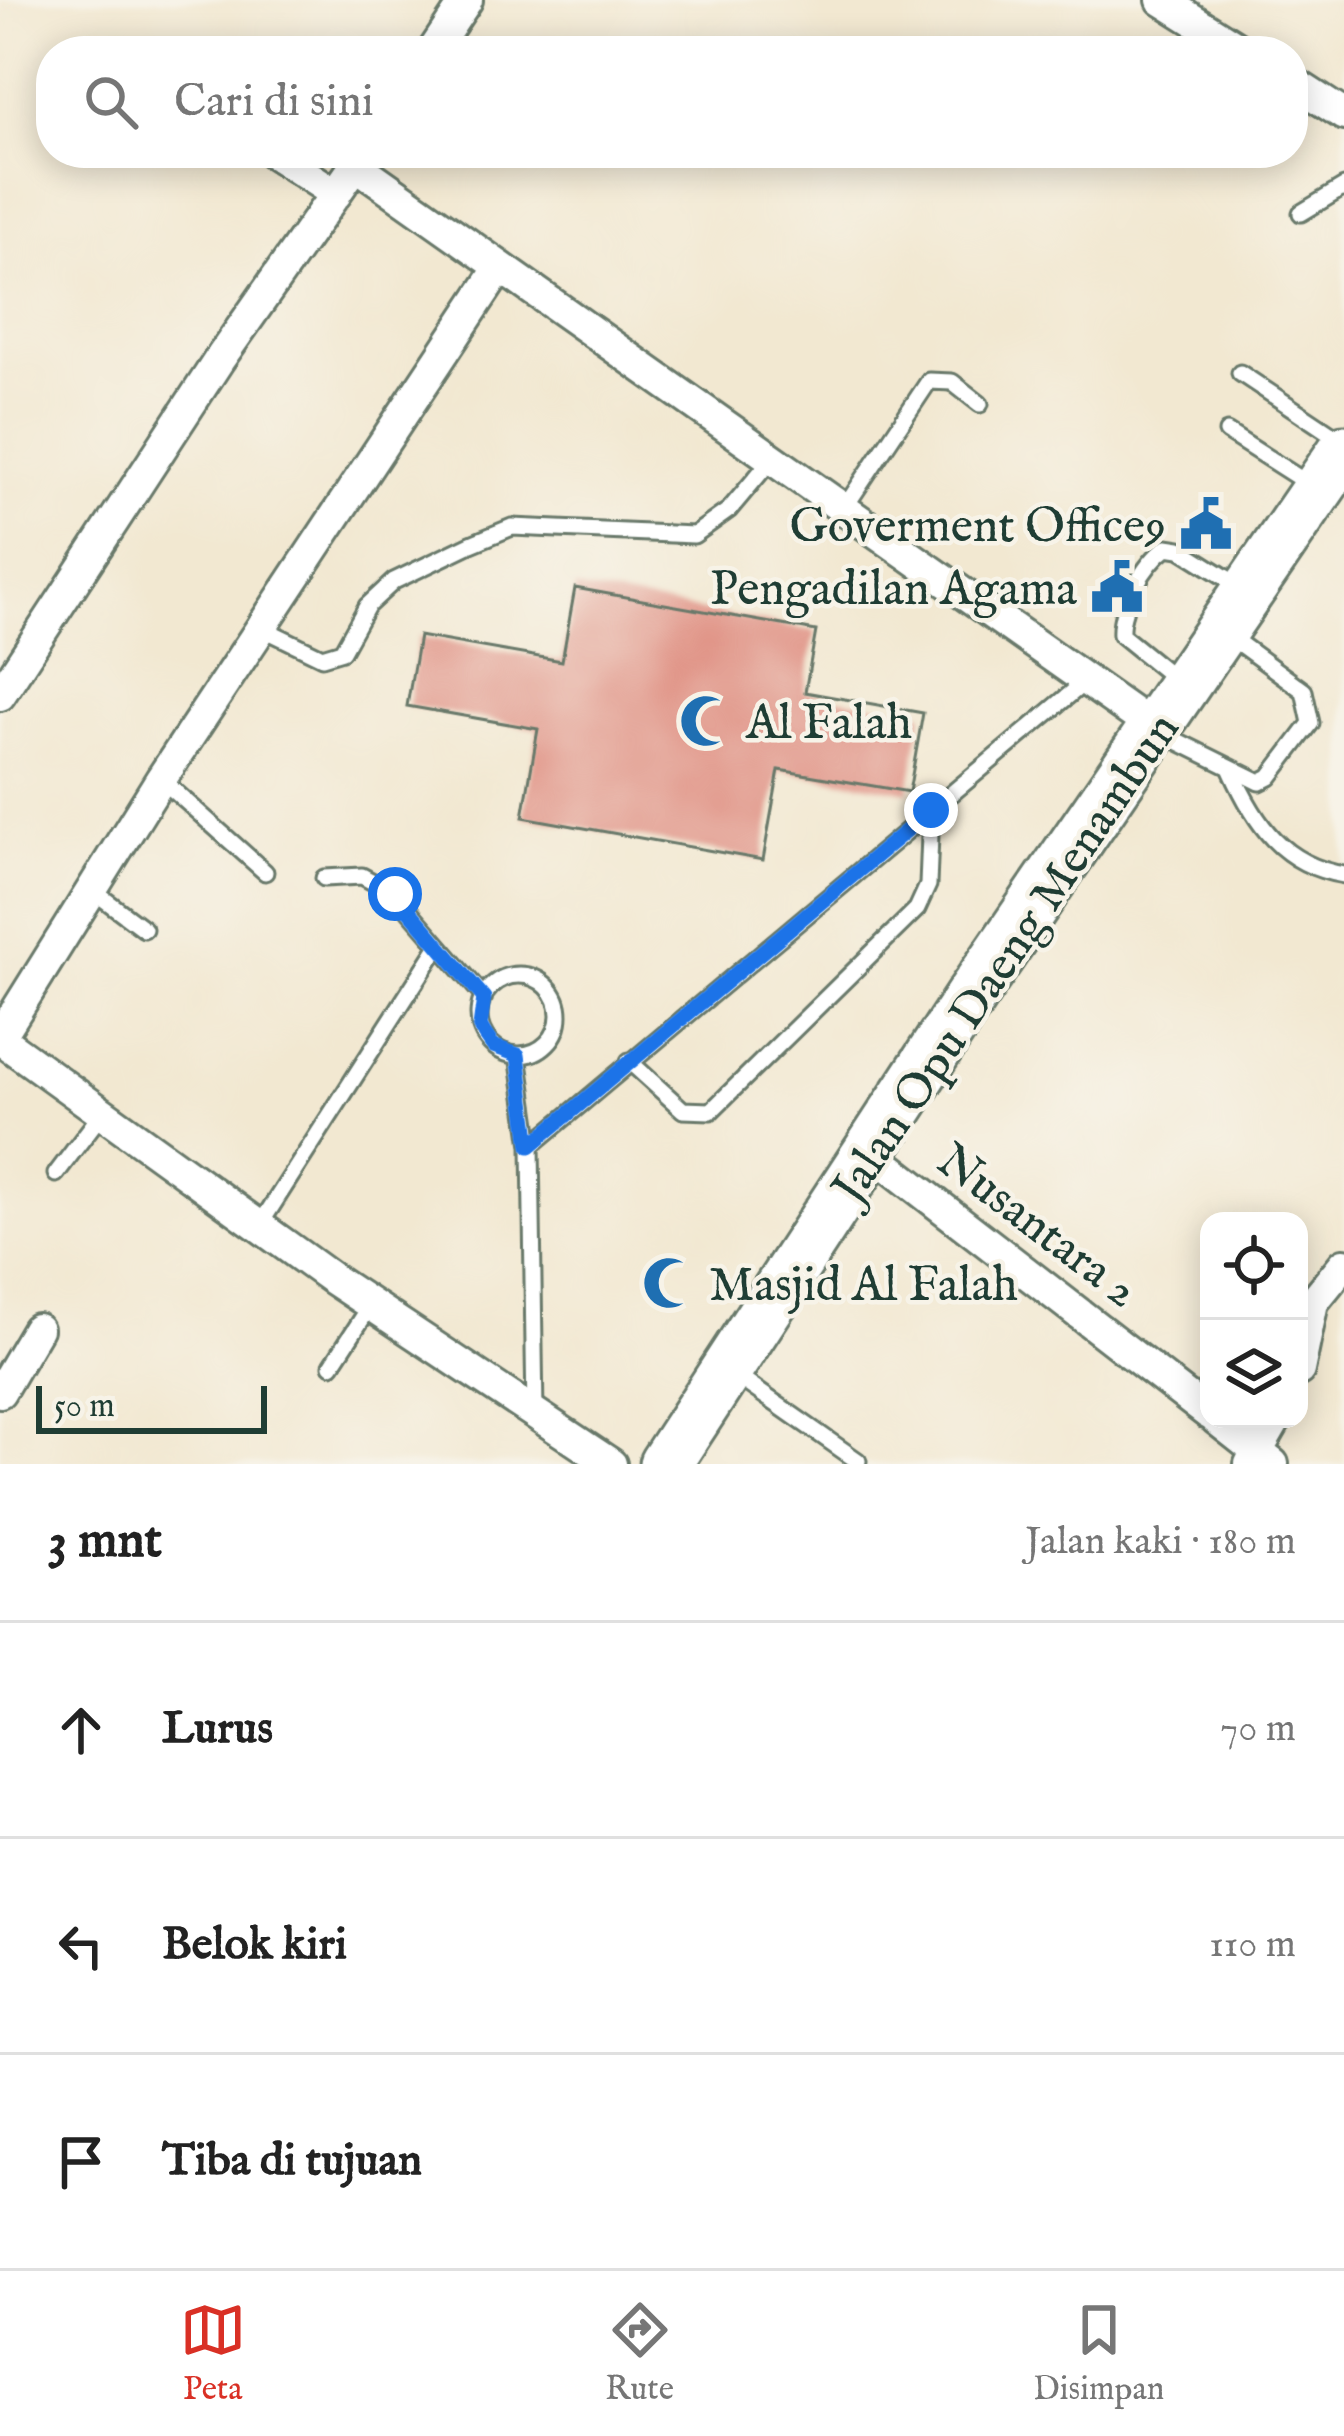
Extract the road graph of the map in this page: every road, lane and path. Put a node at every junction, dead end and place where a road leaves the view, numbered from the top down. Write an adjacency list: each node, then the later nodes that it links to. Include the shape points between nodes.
1 (467, 0): 3 (street)
2 (1162, 0): 4 (street)
3 (443, 36)
4 (1219, 36)
5 (1308, 92): 6 (street)
6 (1344, 115)
7 (296, 168): 11 (street)
8 (354, 168): 11 (street)
9 (371, 168): 13 (street)
10 (1344, 187): 12 (lane)
11 (336, 194): 24 (street)
12 (1301, 213)
13 (499, 269): 17 (street); 21 (street)
14 (1240, 373): 18 (lane)
15 (980, 404): 19 (lane, via 952,382 929,381)
16 (1227, 432): 18 (lane)
17 (771, 460): 19 (street); 21 (lane, via 729,510 694,536 512,527 394,581 367,606 342,651 322,657)
18 (1337, 465): 20 (highway, Jalan Opu Daeng Menambun)
19 (842, 510): 22 (street)
20 (1236, 612): 23 (highway, Jalan Opu Daeng Menambun); 23 (lane, via 1180,549 1156,554 1120,618 1121,635); 26 (lane, via 1312,712 1270,777 1260,782)
21 (262, 628): 27 (street)
22 (1086, 681): 25 (street); 28 (lane)
23 (1186, 687): 25 (highway, Jalan Opu Daeng Menambun)
24 (0, 695)
25 (1158, 731): 26 (lane); 41 (highway, Jalan Opu Daeng Menambun)
26 (1231, 770): 30 (lane, via 1265,834 1291,857)
27 (161, 779): 29 (lane); 32 (street)
28 (931, 810): 38 (lane); 38 (lane, via 928,885 917,909 711,1111 683,1110)
29 (265, 872)
30 (1344, 875)
31 (324, 878): 34 (lane, via 362,875 379,883)
32 (92, 890): 33 (lane); 36 (street)
33 (144, 929)
34 (438, 947): 35 (lane); 43 (lane)
35 (484, 998): 37 (lane, via 480,1027 493,1046); 37 (lane, via 514,975 536,978 554,993 560,1015 553,1037)
36 (0, 1038): 39 (street)
37 (518, 1055): 40 (lane)
38 (629, 1061): 40 (lane)
39 (102, 1113): 42 (lane); 43 (street)
40 (530, 1146): 52 (lane)
41 (870, 1152): 49 (highway, Jalan Opu Daeng Menambun); 51 (street, Nusantara 2)
42 (56, 1174)
43 (259, 1226): 45 (street)
44 (1344, 1264): 46 (street, via 1313,1302)
45 (371, 1305): 48 (lane); 52 (street)
46 (1308, 1326)
47 (37, 1330): 50 (street)
48 (332, 1365)
49 (728, 1371): 56 (lane); 58 (highway, Jalan Opu Daeng Menambun)
50 (0, 1392)
51 (1200, 1407)
52 (535, 1414): 57 (street)
53 (1225, 1428): 55 (street, Nusantara 2)
54 (1272, 1428): 55 (street)
55 (1260, 1460)
56 (858, 1461)
57 (610, 1464)
58 (665, 1464)

